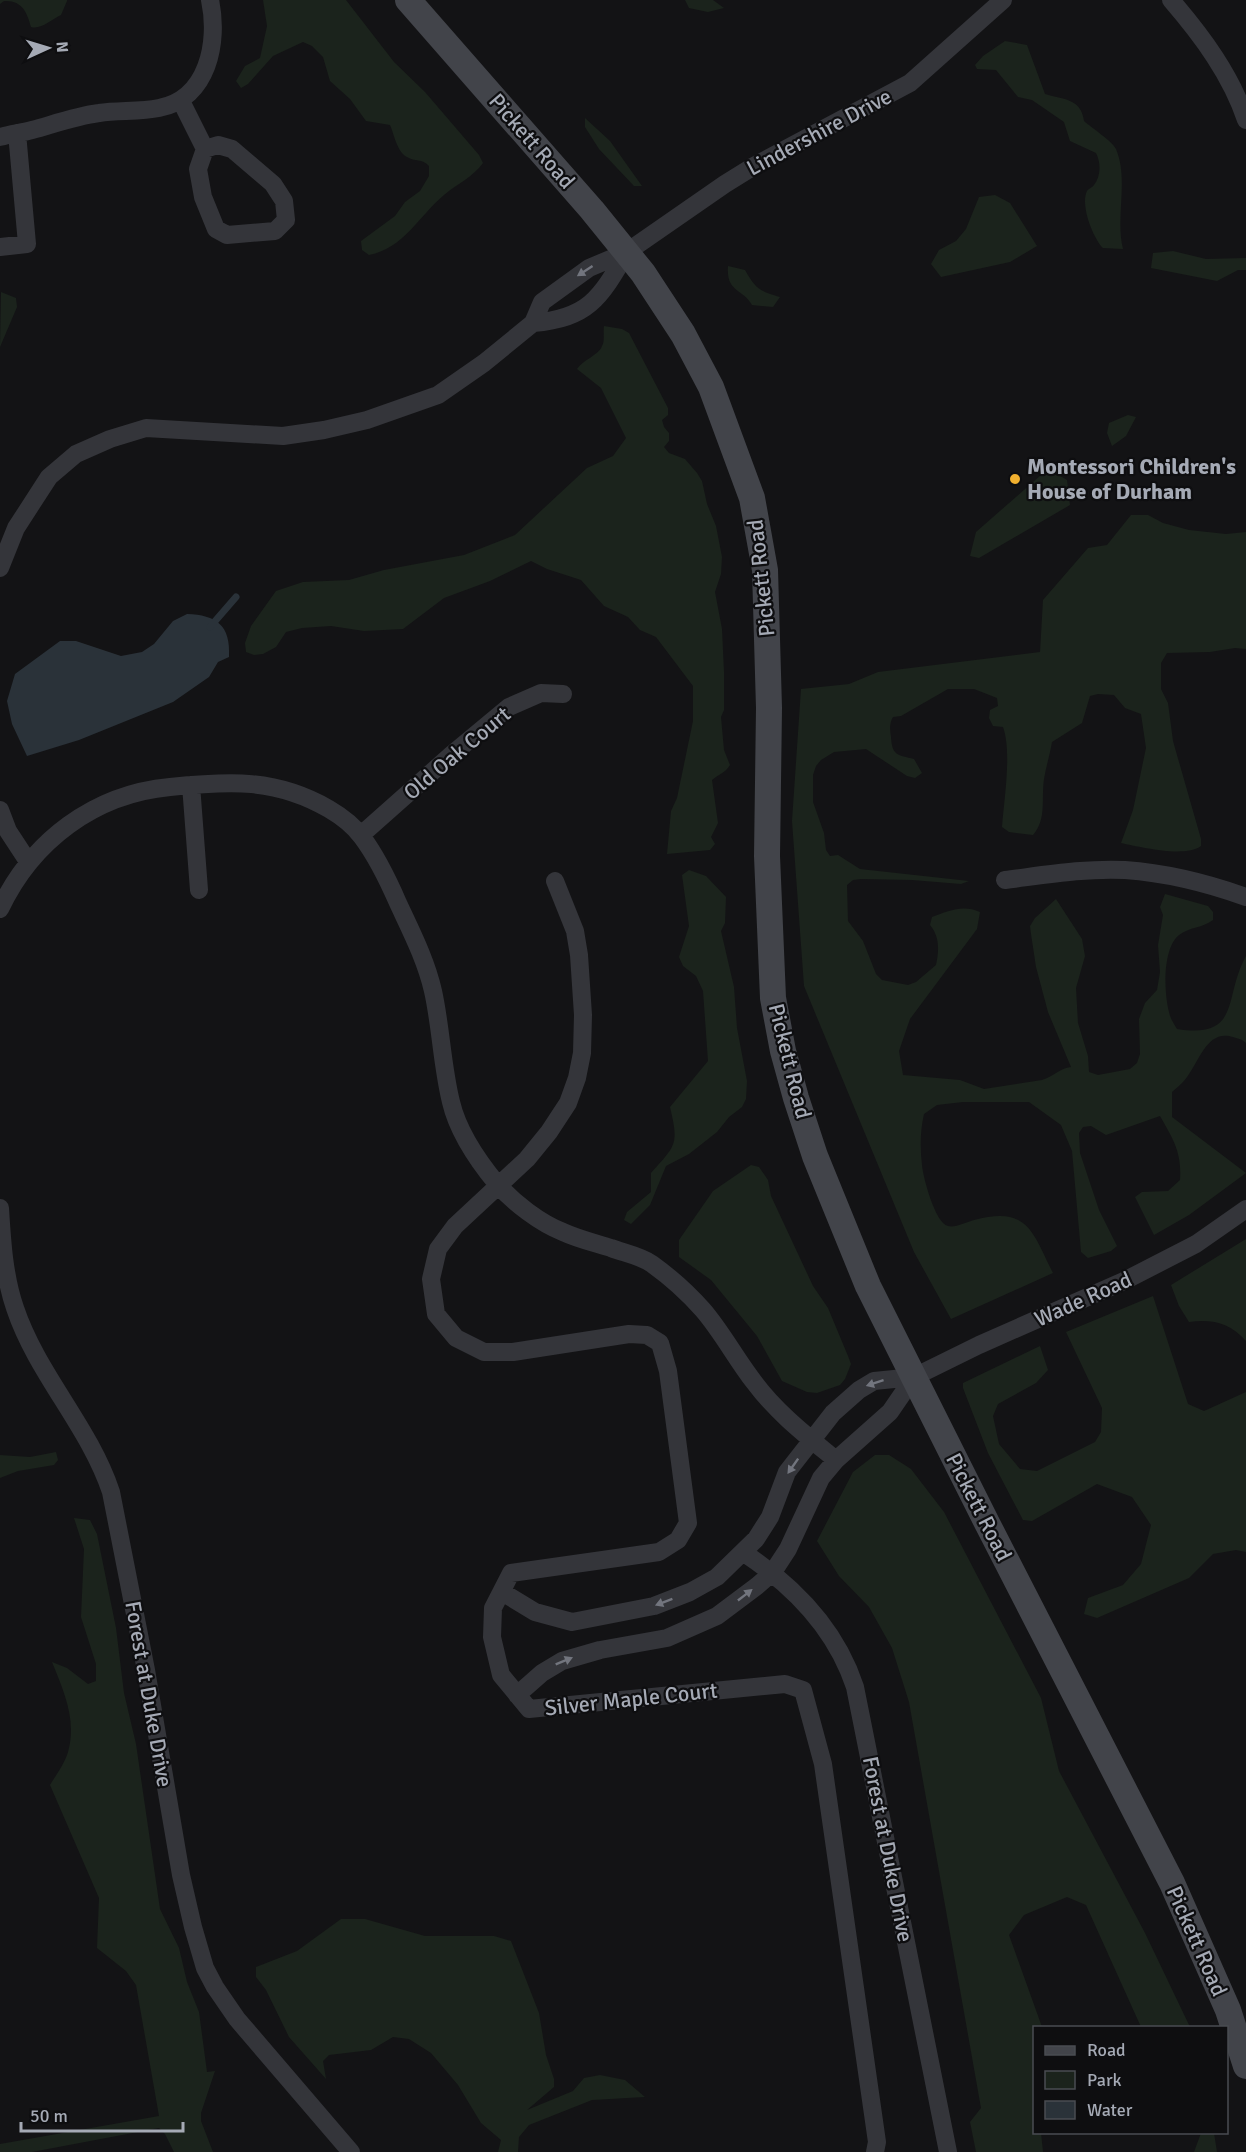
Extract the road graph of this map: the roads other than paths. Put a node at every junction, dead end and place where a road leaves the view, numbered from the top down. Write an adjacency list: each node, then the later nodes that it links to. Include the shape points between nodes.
1 (210, 0): 5 (street, via 213,25 208,65)
2 (408, 0): 10 (street, Pickett Road)
3 (1003, 0): 10 (street, Lindershire Drive, via 910,83 754,166)
4 (1171, 0): 6 (street, via 1219,62)
5 (181, 101): 7 (street, via 159,108 99,113); 8 (street)
6 (1246, 120)
7 (8, 135): 9 (street, via 27,244)
8 (205, 149): 8 (street, via 198,170 203,197 216,229 227,235 275,231 286,220 284,201 273,184 232,149 218,145)
9 (0, 247)
10 (627, 252): 11 (street, one-way to 11, via 589,268); 12 (street, via 605,290); 28 (street, Pickett Road, via 683,334 711,387 752,498 765,582 769,708 767,856 773,998 796,1098 815,1156 868,1286)
11 (561, 288): 12 (street); 13 (street, via 542,302)
12 (579, 313): 13 (street)
13 (533, 324): 14 (street, via 438,395 367,420 283,436 146,428 93,446 76,454 49,477 16,528)
14 (0, 568)
15 (563, 694): 18 (street, Old Oak Court, via 541,693 509,707)
16 (190, 785): 18 (street, via 243,783 287,790 342,817); 19 (street, via 134,792 108,801 62,829); 22 (street)
17 (0, 810): 19 (street, via 8,831)
18 (361, 835): 25 (street, via 384,873 427,970 452,1105 461,1130)
19 (29, 863): 24 (street)
20 (1005, 880): 23 (street, via 1124,870 1209,884)
21 (555, 881): 25 (street, Silver Maple Court, via 575,931 579,955 583,1015 579,1070 568,1103 549,1132)
22 (199, 890)
23 (1246, 897)
24 (0, 909)
25 (498, 1185): 29 (street, via 524,1209 561,1232 648,1261 680,1286 704,1312 755,1384); 33 (street, Silver Maple Court, via 438,1248 431,1280 436,1314 456,1338 484,1352 513,1352 629,1334 647,1335 660,1342 668,1371 688,1523 678,1540 659,1552 512,1573)
26 (0, 1208): 36 (street, Forest at Duke Drive, via 3,1256 14,1307 92,1446 111,1492 181,1875 205,1968 237,2019)
27 (1246, 1209): 28 (street, Wade Road, via 1167,1260)
28 (914, 1377): 29 (street, one-way to 29, via 874,1380 833,1413); 30 (street, via 890,1413); 35 (street, Pickett Road, via 1172,1883 1228,2010)
29 (812, 1440): 30 (street); 31 (street, one-way to 31, via 788,1472 770,1517)
30 (836, 1460): 32 (street, via 821,1478)
31 (744, 1553): 32 (street, Forest at Duke Drive); 33 (street, one-way to 33, via 717,1577 690,1592 654,1606 572,1622 535,1612)
32 (773, 1572): 34 (street, one-way to 32, via 561,1661 667,1638 717,1616); 38 (street, Forest at Duke Drive, via 819,1619 840,1651 855,1687)
33 (502, 1592): 34 (street, Silver Maple Court, via 493,1608 492,1637 501,1675)
34 (517, 1695): 37 (street, Silver Maple Court, via 529,1709 785,1684 803,1690 823,1764 877,2142)
35 (1246, 2066)
36 (351, 2152)
37 (875, 2152)
38 (948, 2152)

